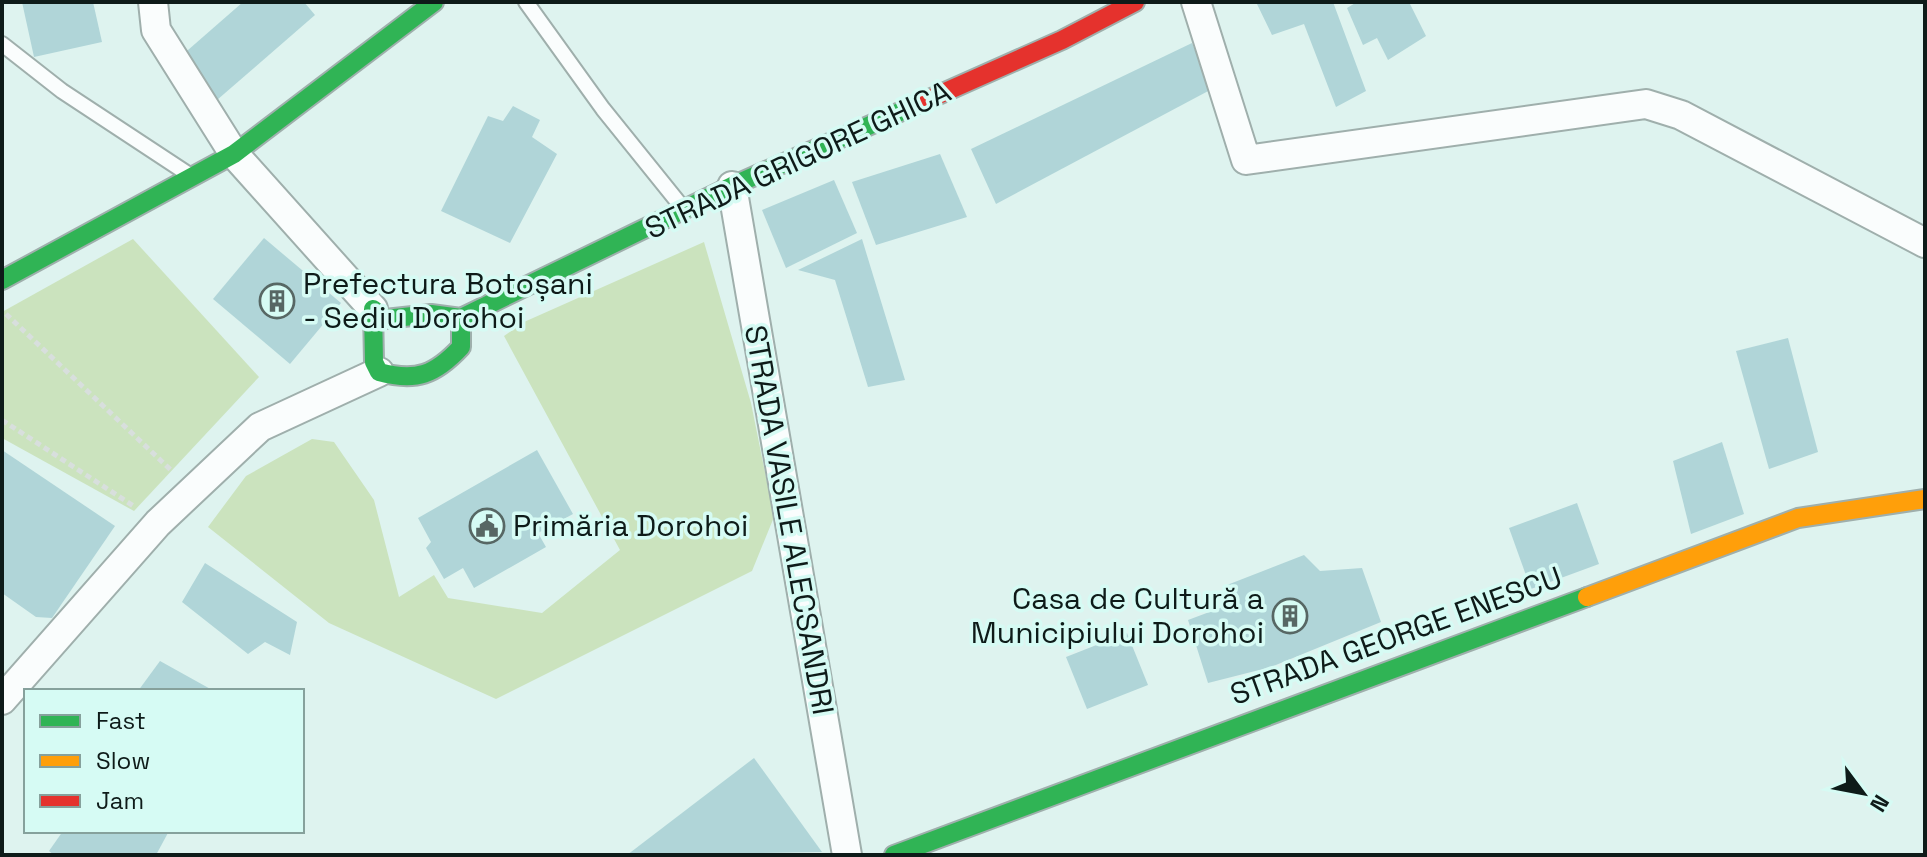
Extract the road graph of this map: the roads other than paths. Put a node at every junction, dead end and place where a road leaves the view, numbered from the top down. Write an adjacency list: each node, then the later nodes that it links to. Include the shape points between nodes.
1 (153, 2): 7 (street, via 156,30)
2 (434, 2): 7 (street)
3 (526, 2): 10 (lane)
4 (1135, 2): 9 (street, STRADA GRIGORE GHICA, via 1062,40)
5 (1196, 2): 11 (street, via 1246,160 1646,104 1681,115)
6 (2, 44): 8 (lane, via 62,91)
7 (234, 154): 8 (street); 13 (street)
8 (192, 177): 12 (street)
9 (732, 186): 10 (street, STRADA GRIGORE GHICA); 18 (street, STRADA VASILE ALECSANDRI)
10 (685, 210): 14 (street, STRADA GRIGORE GHICA)
11 (1925, 243)
12 (2, 280)
13 (373, 309): 14 (street, STRADA GRIGORE GHICA, via 385,319 431,314); 15 (street, via 374,362)
14 (461, 318): 15 (street, via 461,347 441,370 410,381)
15 (379, 372): 17 (street, via 260,427 158,523)
16 (1925, 499): 19 (street, STRADA GEORGE ENESCU, via 1798,518)
17 (2, 700)
18 (847, 855)
19 (894, 855)

